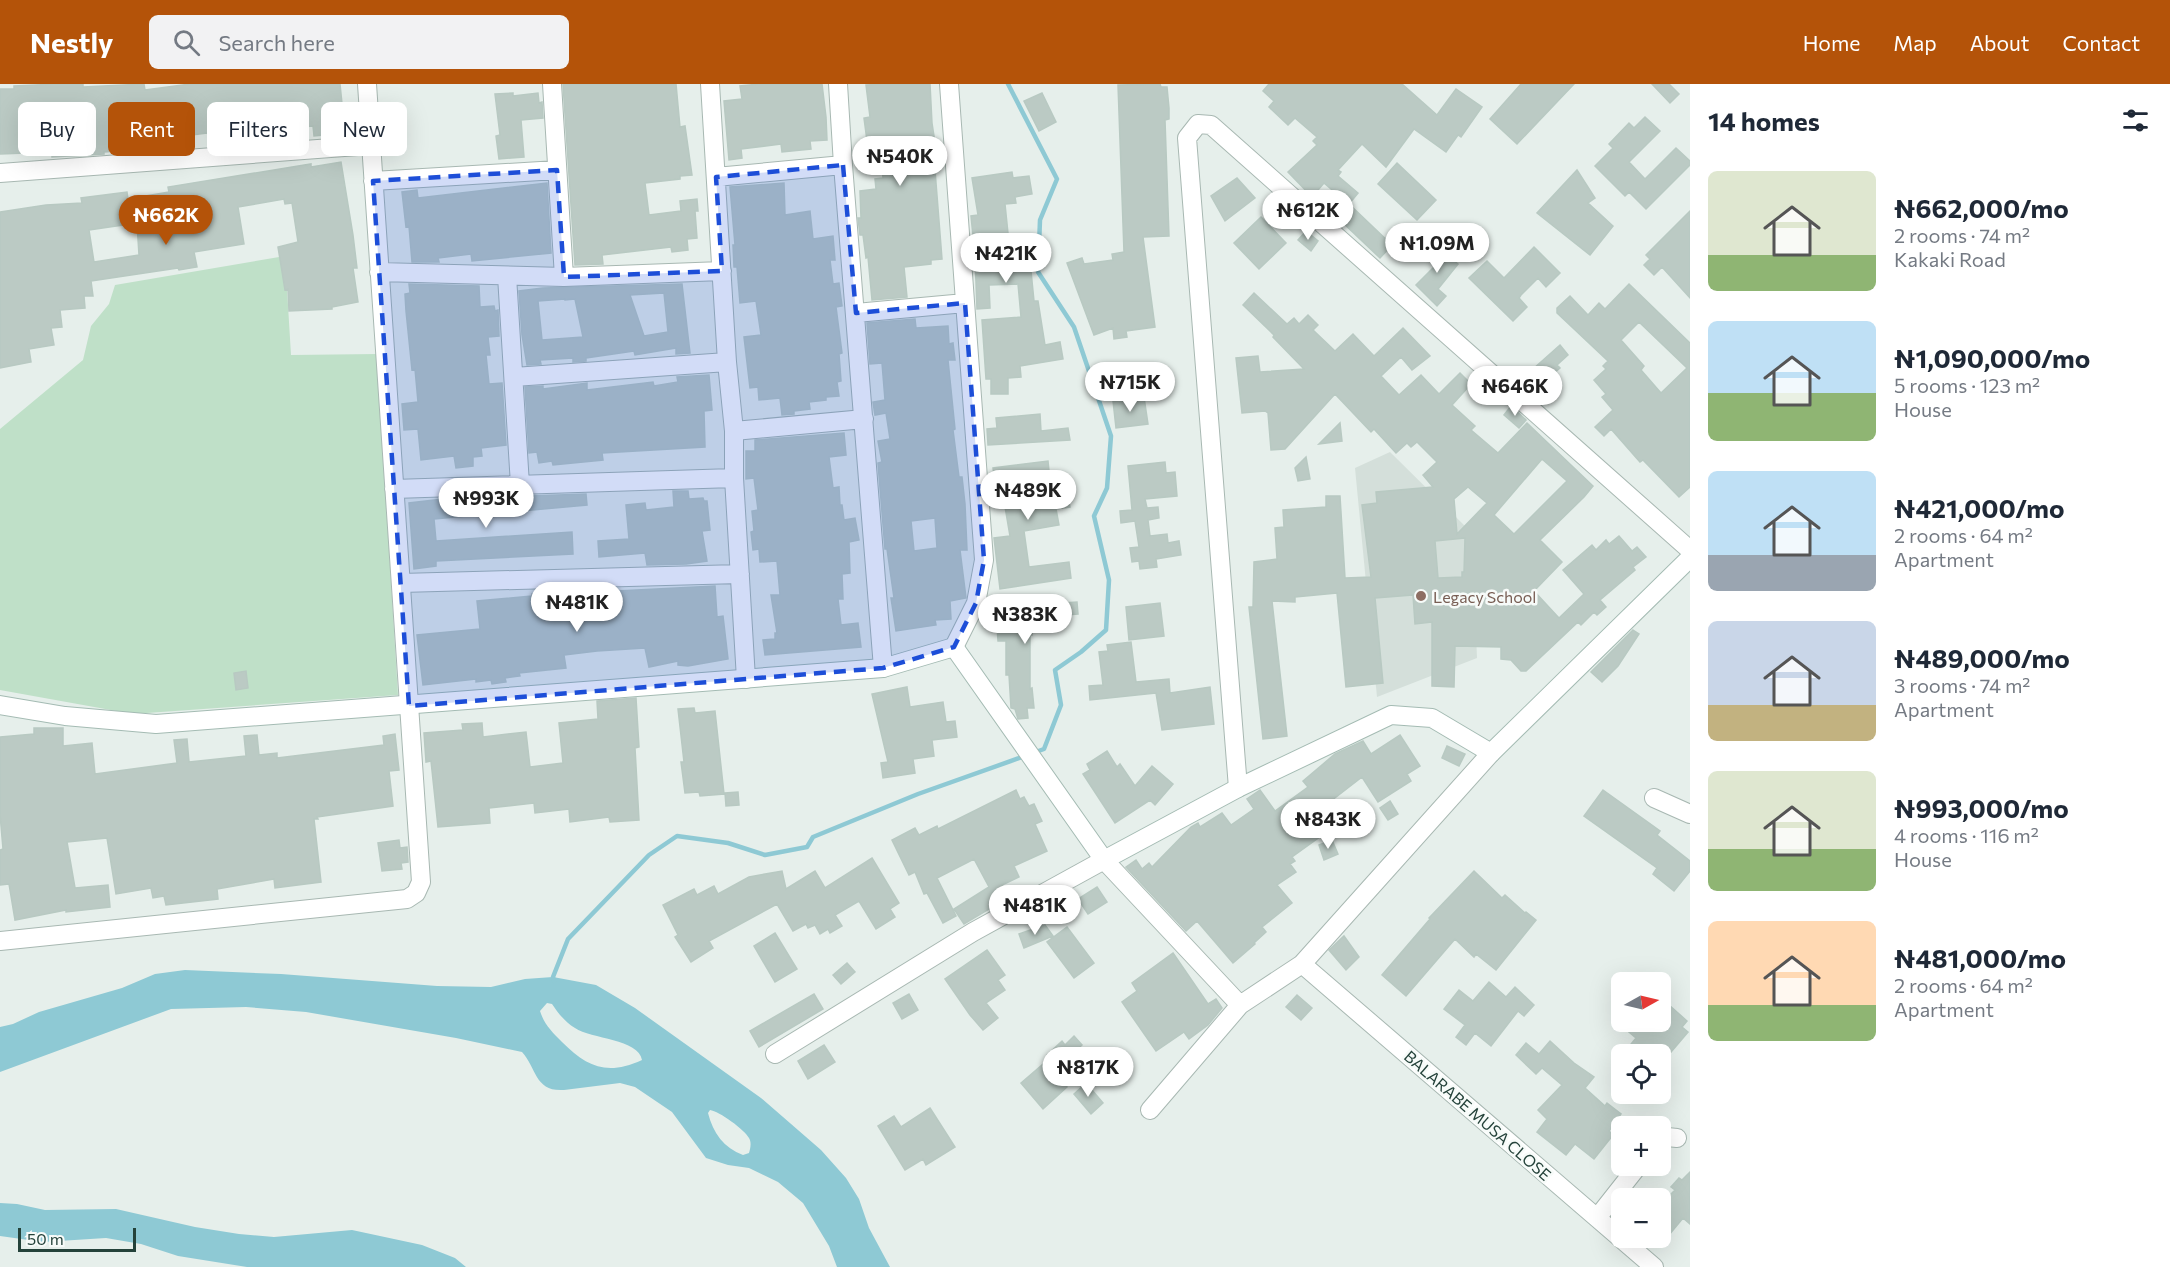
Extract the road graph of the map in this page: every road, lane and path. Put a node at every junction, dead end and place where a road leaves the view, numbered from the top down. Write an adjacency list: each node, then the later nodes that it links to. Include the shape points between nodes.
1 (367, 84): 6 (street)
2 (552, 84): 10 (street)
3 (710, 84): 12 (street)
4 (838, 84): 9 (street)
5 (949, 84): 18 (street)
6 (368, 102)
7 (321, 149): 11 (street)
8 (372, 156): 13 (street)
9 (843, 165): 12 (street); 19 (street)
10 (557, 170): 13 (street); 17 (street)
11 (0, 173)
12 (716, 177): 14 (street)
13 (373, 181): 15 (street)
14 (722, 271): 17 (street); 20 (street)
15 (380, 272): 16 (street); 26 (street)
16 (507, 276): 17 (street); 21 (street)
17 (564, 277)
18 (964, 303): 19 (street); 31 (street, via 984,560 976,603)
19 (855, 313): 22 (street)
20 (727, 362): 21 (street); 23 (street)
21 (514, 377): 25 (street)
22 (864, 419): 23 (street); 32 (street)
23 (734, 431): 24 (street)
24 (734, 478): 25 (street); 29 (street)
25 (520, 485): 26 (street)
26 (394, 489): 30 (street)
27 (1690, 550): 37 (street, via 1212,125 1198,124 1187,138)
28 (1690, 558): 36 (street)
29 (740, 574): 30 (street); 33 (street)
30 (401, 583): 35 (street)
31 (954, 647): 32 (street); 40 (street)
32 (883, 668): 33 (street)
33 (746, 679): 35 (street)
34 (0, 705): 35 (street, via 65,716 156,724)
35 (409, 706): 41 (street, via 421,882 416,893 407,899)
36 (1491, 753): 37 (street, via 1432,718 1391,715); 42 (street)
37 (1238, 788): 40 (street)
38 (1654, 798): 39 (street)
39 (1690, 814)
40 (1104, 860): 43 (street); 44 (street, via 974,932)
41 (0, 941)
42 (1302, 964): 43 (street); 47 (street, BALARABE MUSA CLOSE)
43 (1240, 1005): 45 (street)
44 (775, 1054)
45 (1150, 1110)
46 (1630, 1176): 47 (street)
47 (1597, 1218): 48 (street, BALARABE MUSA CLOSE)
48 (1654, 1267)

